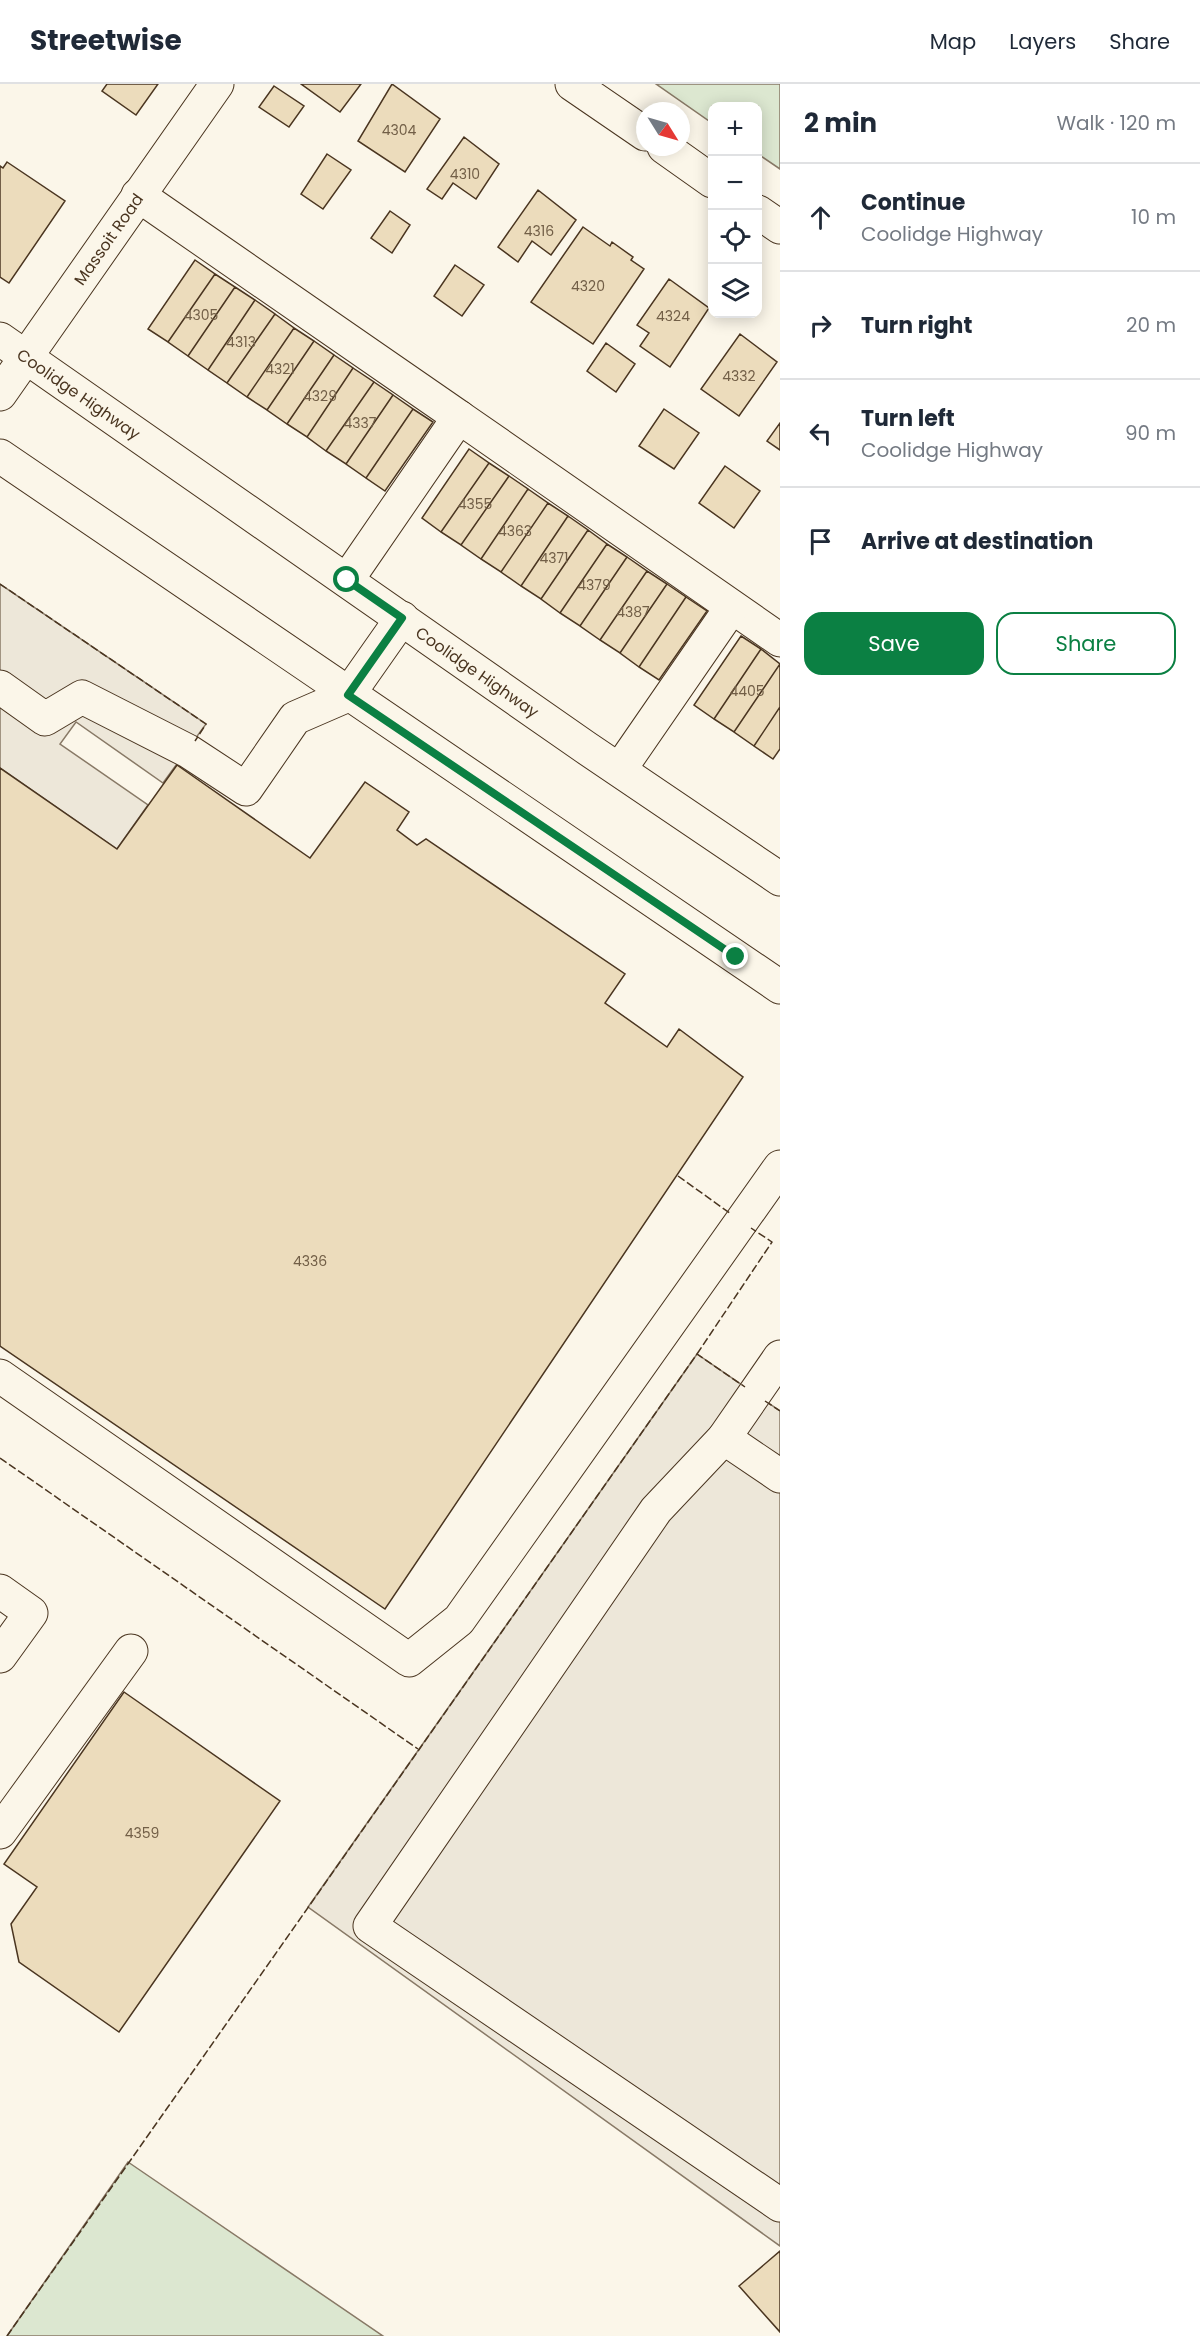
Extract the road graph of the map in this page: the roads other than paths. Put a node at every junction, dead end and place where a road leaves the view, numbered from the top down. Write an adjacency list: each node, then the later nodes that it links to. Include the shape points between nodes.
1 (218, 84): 6 (main road, Massoit Road)
2 (572, 84): 3 (main road)
3 (636, 128)
4 (677, 156): 5 (main road)
5 (708, 178)
6 (138, 195): 10 (main road, Massoit Road); 12 (main road)
7 (762, 215): 8 (main road)
8 (780, 227)
9 (0, 339): 10 (main road, Coolidge Highway)
10 (26, 358): 11 (main road, Massoit Road); 14 (main road, Coolidge Highway)
11 (0, 394)
12 (459, 417): 14 (main road); 15 (main road)
13 (0, 456): 19 (main road)
14 (347, 580): 16 (main road, Coolidge Highway)
15 (731, 608): 17 (main road); 20 (main road)
16 (402, 618): 19 (main road); 20 (main road, Coolidge Highway)
17 (780, 640)
18 (0, 687): 19 (main road, via 45,719 82,697 188,752 246,789 295,718)
19 (348, 695): 22 (main road)
20 (620, 770): 21 (main road, Coolidge Highway)
21 (780, 879)
22 (780, 987)
23 (780, 1167): 25 (main road, via 459,1620 409,1660)
24 (780, 1357): 26 (main road)
25 (0, 1376)
26 (724, 1438): 27 (main road); 32 (main road, via 656,1510 370,1926)
27 (780, 1476)
28 (0, 1591): 30 (main road, via 31,1613)
29 (131, 1651): 31 (main road)
30 (0, 1656)
31 (0, 1832)
32 (779, 2201)

